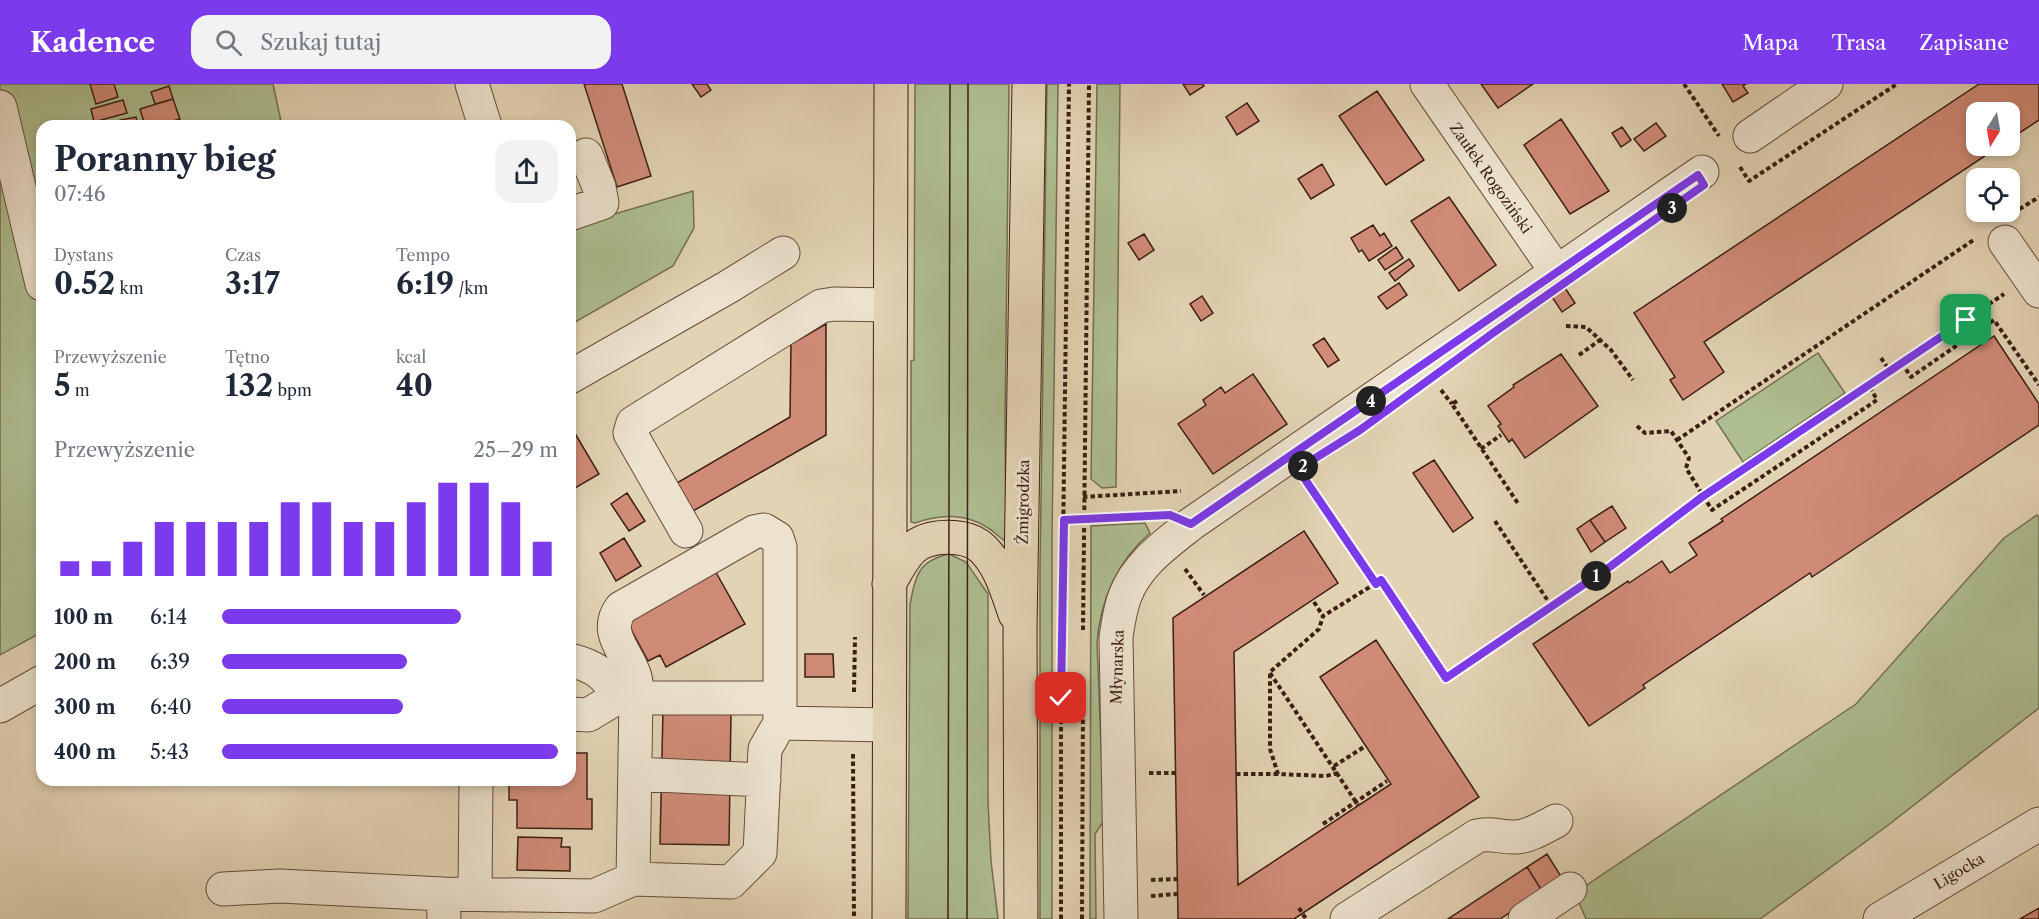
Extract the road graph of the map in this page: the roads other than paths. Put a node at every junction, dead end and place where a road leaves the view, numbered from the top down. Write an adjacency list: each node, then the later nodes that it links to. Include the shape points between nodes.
1 (472, 84): 7 (street)
2 (891, 84): 17 (main road)
3 (1029, 84): 21 (main road, Żmigrodzka)
4 (1427, 84): 15 (street, Zaułek Rogoziński)
5 (1826, 84): 8 (street)
6 (0, 107): 14 (street)
7 (483, 120)
8 (1736, 146)
9 (586, 155): 11 (street, via 602,203)
10 (1702, 172): 15 (street, Młynarska)
11 (576, 212)
12 (1992, 239): 16 (street)
13 (783, 253): 18 (street)
14 (36, 260)
15 (1556, 271): 41 (street, Młynarska, via 1191,524 1157,551 1132,581 1116,638 1115,664)
16 (2034, 284)
17 (890, 305): 19 (street, via 821,306 633,423 630,434); 20 (main road)
18 (576, 374)
19 (686, 531)
20 (890, 584): 21 (main road, via 914,547 931,539 957,537 981,548 1000,573); 28 (main road)
21 (1020, 630): 40 (main road, Żmigrodzka)
22 (576, 662): 24 (street, via 593,667)
23 (36, 685): 25 (street)
24 (627, 697): 26 (street); 26 (street, via 637,685 615,634 614,620 621,608 754,532 764,530 777,538 780,547); 27 (street, via 588,715); 29 (street)
25 (0, 706)
26 (780, 711): 28 (street); 30 (street, via 765,749)
27 (576, 714)
28 (889, 725): 39 (main road)
29 (635, 774): 30 (street); 34 (street)
30 (764, 780): 34 (street, via 760,853 731,882)
31 (476, 786): 37 (street)
32 (1556, 821): 42 (street, via 1516,838 1489,833 1477,836)
33 (2039, 824): 44 (street, Ligocka)
34 (633, 879): 37 (street, via 594,896)
35 (1570, 889): 43 (street)
36 (223, 890): 38 (street, via 279,886)
37 (475, 894): 38 (street)
38 (443, 907)
39 (889, 919)
40 (1021, 919)
41 (1120, 919)
42 (1347, 919)
43 (1525, 919)
44 (1880, 919)

